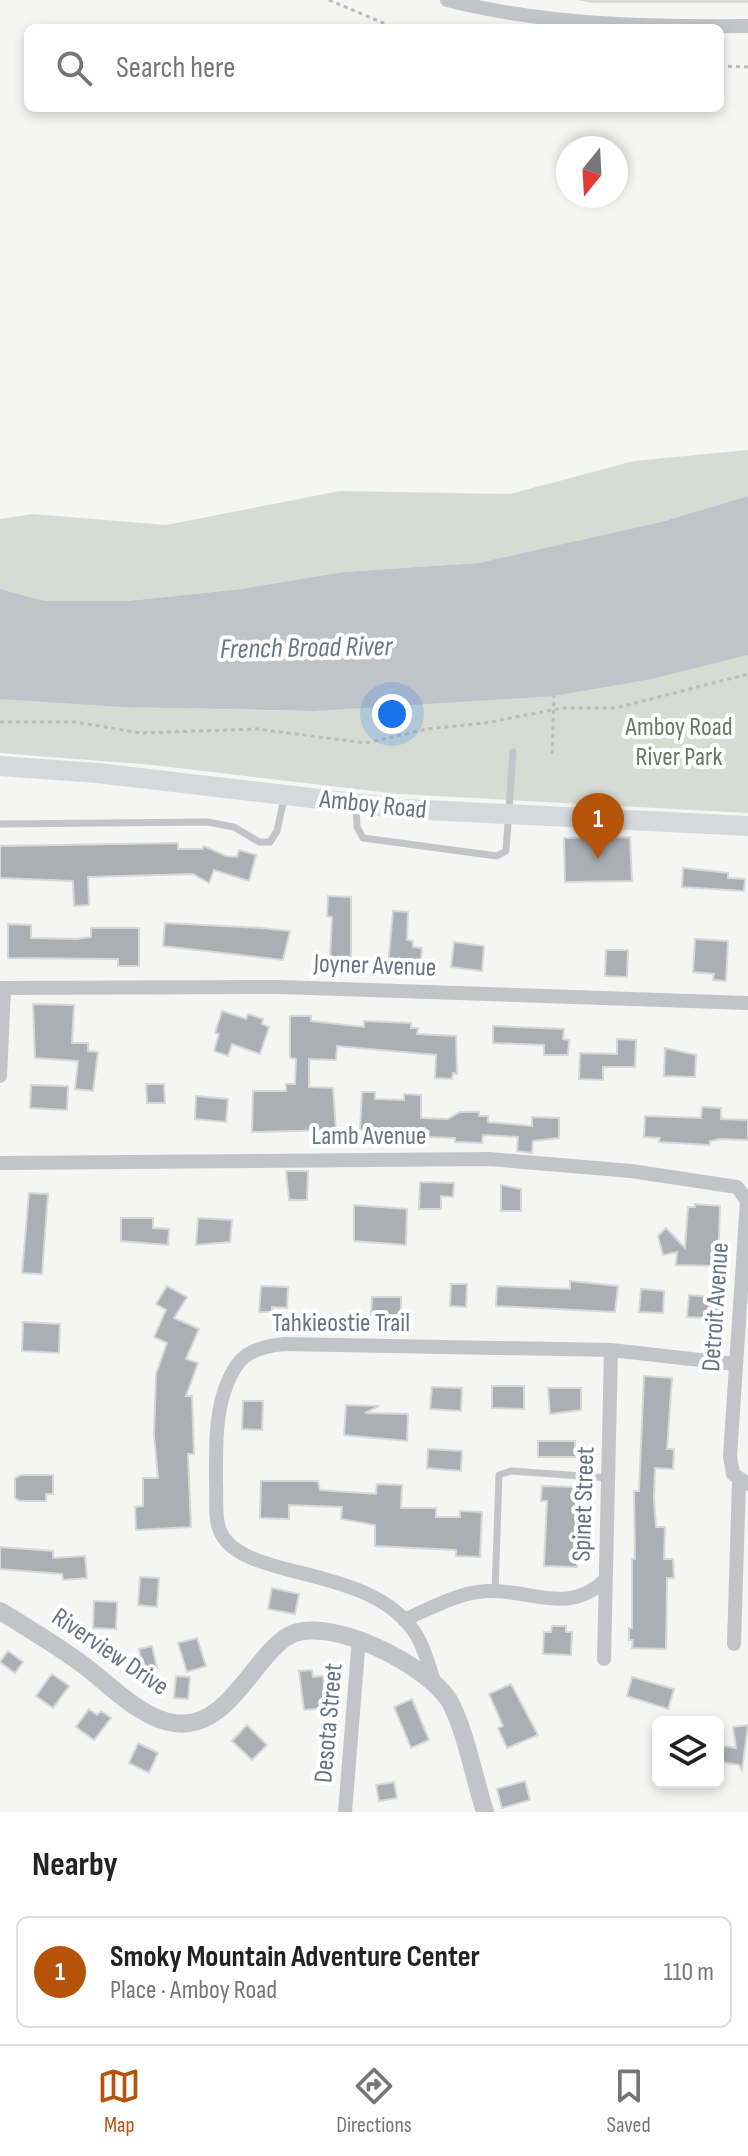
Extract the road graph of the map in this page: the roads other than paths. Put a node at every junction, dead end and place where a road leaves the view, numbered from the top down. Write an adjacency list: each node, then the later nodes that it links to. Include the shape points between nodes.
1 (447, 0): 2 (street, via 488,10)
2 (648, 24)
3 (724, 26): 4 (street)
4 (748, 26)
5 (513, 752): 9 (lane)
6 (0, 766): 7 (main road, Amboy Road)
7 (285, 796): 8 (main road, Amboy Road); 10 (lane, via 270,842 207,822)
8 (356, 805): 9 (main road, Amboy Road); 9 (lane, via 363,838 497,856 506,851)
9 (508, 816): 11 (main road, Amboy Road)
10 (0, 824)
11 (748, 826)
12 (2, 988): 13 (street, Joyner Avenue, via 280,987); 14 (street)
13 (748, 1003)
14 (0, 1076)
15 (0, 1163): 16 (street, Lamb Avenue, via 489,1159 631,1171)
16 (737, 1187): 18 (street, Detroit Avenue, via 747,1201)
17 (611, 1350): 18 (street, Tahkieostie Trail); 19 (street, Spinet Street); 24 (street, Tahkieostie Trail, via 284,1344 258,1347 242,1358 220,1404 219,1529 246,1556 341,1581 372,1595)
18 (736, 1364): 20 (street, Detroit Avenue, via 730,1463)
19 (609, 1478): 21 (street, Spinet Street); 22 (lane, via 511,1471 499,1475)
20 (744, 1482): 26 (street, Detroit Avenue)
21 (605, 1580): 22 (street, via 580,1598); 27 (street, Spinet Street)
22 (495, 1592): 24 (street, via 449,1600)
23 (0, 1611): 25 (street, Riverview Drive, via 172,1724 198,1723 243,1687 285,1637 318,1628)
24 (404, 1620): 28 (street, Tahkieostie Trail, via 416,1635)
25 (359, 1638): 28 (street, Riverview Drive); 29 (street, Desota Street)
26 (734, 1644)
27 (604, 1659)
28 (434, 1681): 30 (street, Riverview Drive, via 450,1702)
29 (345, 1812)
30 (485, 1812)

